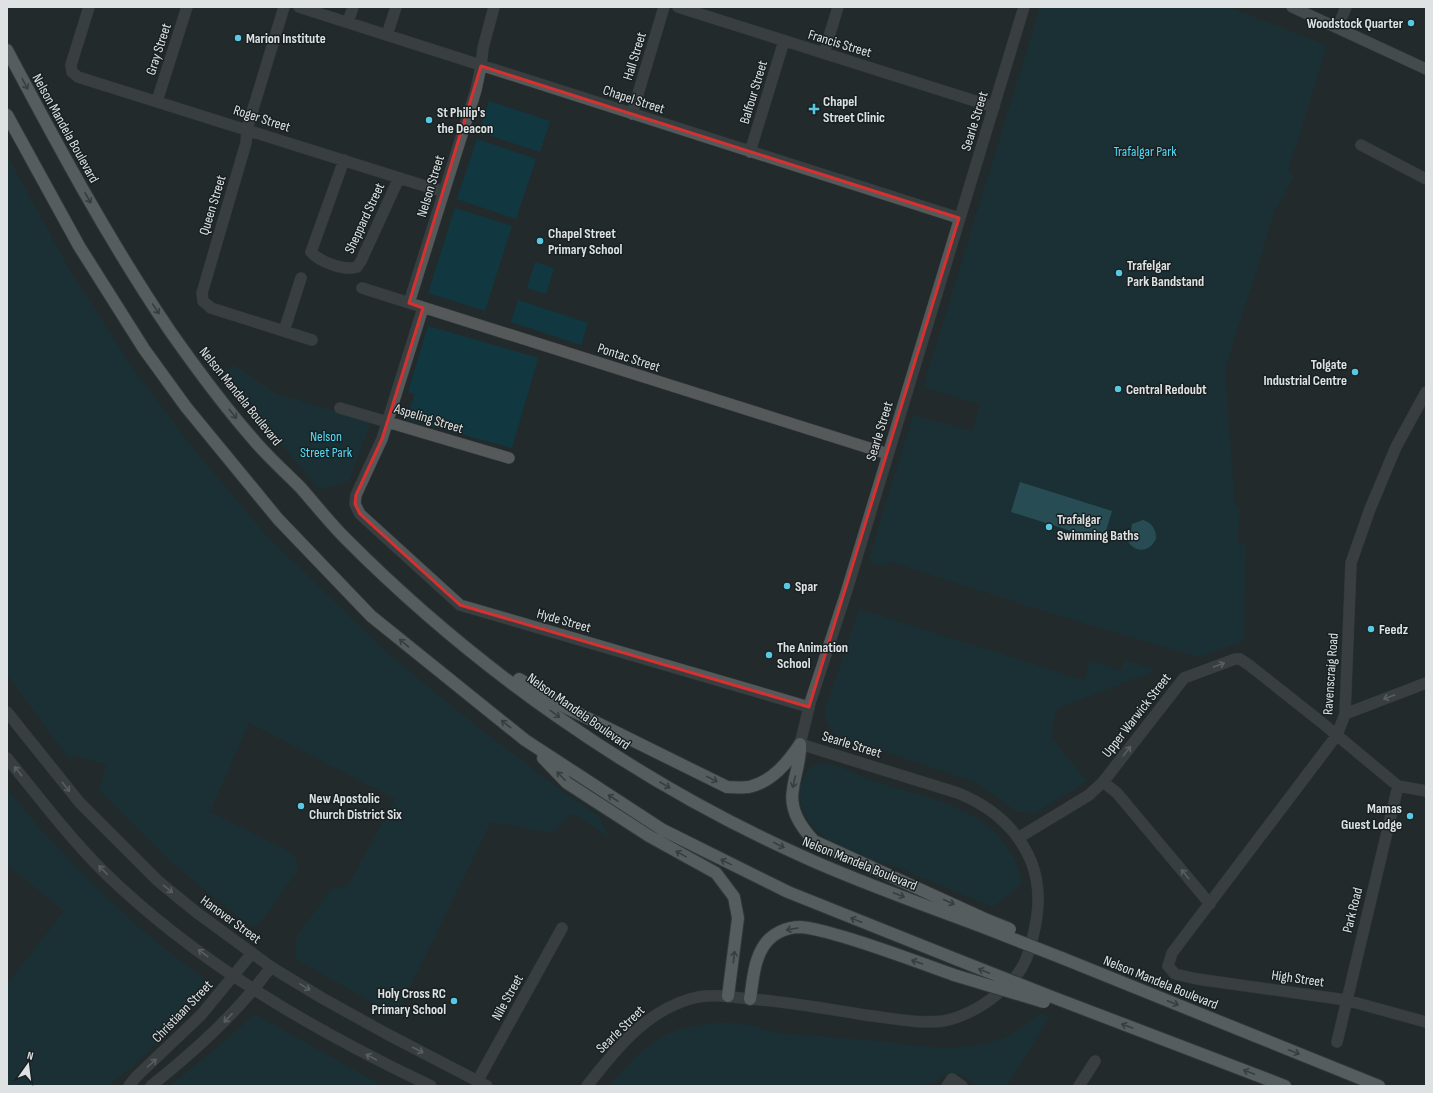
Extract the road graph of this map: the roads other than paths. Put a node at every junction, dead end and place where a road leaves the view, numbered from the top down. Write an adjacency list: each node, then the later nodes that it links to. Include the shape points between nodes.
1 (89, 7): 22 (street, Roger Street, via 71,65 72,72 78,77)
2 (188, 7): 22 (street, Gray Street)
3 (284, 7): 26 (street, Queen Street)
4 (299, 7): 14 (street, Chapel Street)
5 (353, 7): 14 (street)
6 (396, 7): 16 (street)
7 (494, 7): 20 (street, Nelson Street)
8 (664, 7): 24 (street, Hall Street)
9 (678, 7): 17 (street, Francis Street)
10 (838, 7): 19 (street)
11 (1024, 7): 23 (street, Searle Street)
12 (1292, 7): 15 (main road)
13 (1346, 7): 15 (street)
14 (348, 22): 16 (street, Chapel Street)
15 (1338, 27): 21 (main road)
16 (387, 35): 20 (street, Chapel Street)
17 (784, 41): 19 (street, Francis Street); 28 (street, Balfour Street)
18 (7, 50): 45 (highway, Nelson Mandela Boulevard, one-way to 45, via 109,236 212,388 253,439 342,536)
19 (824, 53): 23 (street, Francis Street)
20 (481, 66): 24 (street, Chapel Street); 32 (street, Nelson Street)
21 (1426, 69)
22 (157, 100): 26 (street, Roger Street)
23 (994, 107): 33 (street, Searle Street)
24 (632, 114): 28 (street, Chapel Street)
25 (7, 115): 51 (highway, one-way to 25, via 371,616 278,519 186,407 144,349 79,246)
26 (247, 129): 29 (street, Roger Street); 38 (street, Queen Street, via 246,143 202,293 203,301 211,308)
27 (1361, 145): 31 (street)
28 (750, 152): 33 (street, Chapel Street)
29 (344, 160): 30 (street, Roger Street); 30 (street, Sheppard Street, via 311,252 317,258 350,269 357,267)
30 (398, 178): 32 (street, Roger Street)
31 (1426, 179)
32 (444, 192): 36 (street, Nelson Street)
33 (959, 218): 43 (street, Searle Street)
34 (301, 278): 38 (street)
35 (362, 288): 36 (street, Pontac Street)
36 (409, 303): 37 (street, Pontac Street)
37 (423, 308): 42 (street); 43 (street, Pontac Street)
38 (284, 331): 39 (street, Queen Street)
39 (312, 340)
40 (1426, 392): 49 (street, Ravenscraig Road, via 1396,447 1351,563)
41 (340, 408): 42 (street, Aspeling Street)
42 (386, 422): 44 (street, Aspeling Street); 47 (street, Hyde Street, via 382,438 356,495 355,504 360,514 460,605)
43 (888, 454): 47 (street, Searle Street)
44 (509, 458)
45 (457, 641): 52 (highway, one-way to 52, via 567,708 727,787 749,787 767,781 790,760); 59 (highway, Nelson Mandela Boulevard, one-way to 59, via 593,742 719,815 804,858)
46 (1426, 683): 49 (street, one-way to 49)
47 (809, 707): 52 (street, Searle Street)
48 (7, 712): 61 (street, Hanover Street, one-way to 61, via 80,803 139,863 196,912)
49 (1345, 714): 50 (street, Ravenscraig Road)
50 (1337, 735): 54 (street, Upper Warwick Street, one-way to 50, via 1184,678 1234,659 1240,659 1249,665); 55 (street, Upper Warwick Street); 58 (street, Ravenscraig Road)
51 (525, 740): 66 (highway, one-way to 51, via 738,918 734,897 716,873 649,836 567,783); 68 (highway, one-way to 51, bridge, via 958,960 788,892 663,830)
52 (800, 744): 57 (street, Searle Street, via 974,799 1005,822); 59 (highway, one-way to 59, via 801,756 792,790 794,810 800,826 814,841)
53 (7, 758): 64 (street, one-way to 53, via 150,913 103,870 58,821)
54 (1103, 782): 57 (street, Upper Warwick Street, via 1088,795); 58 (street, one-way to 54, via 1117,793)
55 (1398, 786): 56 (street); 69 (street, Park Road)
56 (1426, 791)
57 (1018, 838): 67 (street, Searle Street, via 1031,861 1038,886 1037,924 1028,956 1012,983 991,1000 967,1014 944,1021 913,1022 774,1000)
58 (1210, 904): 62 (street, Ravenscraig Road, via 1172,953)
59 (983, 922): 82 (highway, Nelson Mandela Boulevard, one-way to 82, bridge, via 1137,988)
60 (562, 928): 73 (street, Nile Street)
61 (252, 953): 63 (street, Hanover Street); 64 (street, Christiaan Street)
62 (1168, 966): 69 (street, High Street, via 1175,974 1197,979)
63 (271, 967): 65 (street); 73 (street, Hanover Street, one-way to 73, via 386,1034)
64 (234, 976): 65 (street); 74 (street, Christiaan Street, one-way to 64, via 201,1015)
65 (254, 989): 75 (street, one-way to 75, via 225,1022); 76 (street, one-way to 65, via 372,1058)
66 (728, 996): 67 (street, Searle Street); 77 (street, Searle Street, via 691,999 650,1018 626,1040)
67 (750, 999): 68 (highway, one-way to 67, bridge, via 954,975 851,939 812,928 798,927 774,935 759,953)
68 (1045, 999): 81 (highway, one-way to 68, via 1108,1019)
69 (1346, 1000): 70 (street, High Street); 71 (street, Park Road)
70 (1426, 1022)
71 (1337, 1042)
72 (1095, 1061): 80 (street)
73 (483, 1083)
74 (129, 1086)
75 (150, 1086)
76 (431, 1086)
77 (587, 1086)
78 (947, 1086): 79 (street, via 952,1079)
79 (962, 1086)
80 (1079, 1086)
81 (1285, 1086)
82 (1379, 1086)

